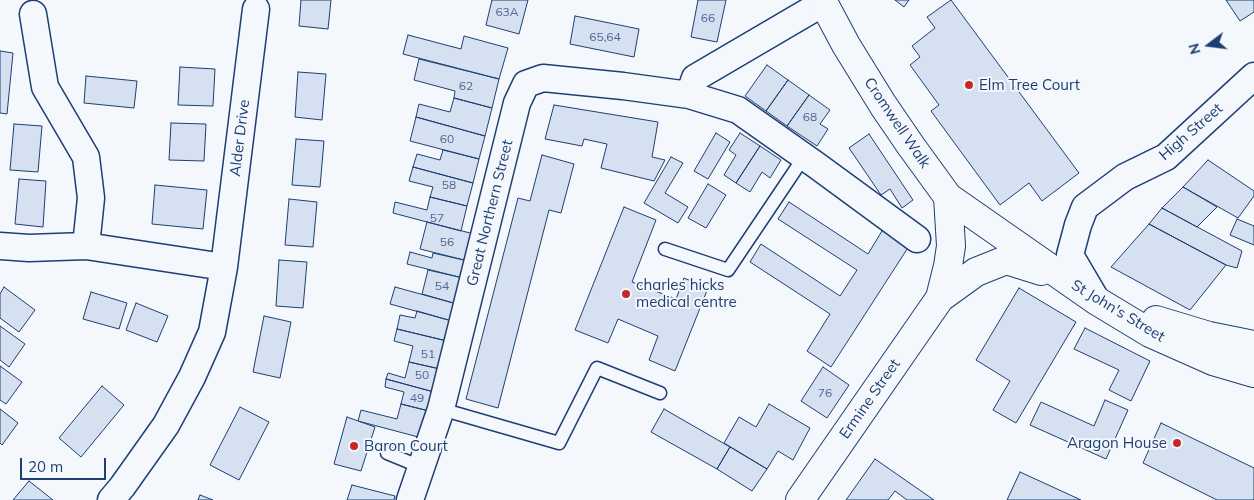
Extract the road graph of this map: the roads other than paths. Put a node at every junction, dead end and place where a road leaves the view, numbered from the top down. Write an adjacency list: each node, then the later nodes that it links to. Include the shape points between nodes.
1 (822, 2): 5 (street, via 695,78); 7 (main road, Cromwell Walk, via 883,105)
2 (256, 9): 13 (street, Alder Drive)
3 (33, 14): 11 (street, via 45,87 86,158 91,198)
4 (1254, 76): 16 (street, High Street, via 1166,157 1125,177 1085,207 1070,255)
5 (689, 94): 6 (street, Great Northern Street, via 738,110); 20 (street, Great Northern Street, via 543,78 526,84 517,103)
6 (804, 157): 9 (street, Great Northern Street); 12 (lane, via 728,270)
7 (948, 197): 8 (main road, Cromwell Walk); 15 (main road, Ermine Street, via 951,246)
8 (993, 227): 14 (main road, St John's Street)
9 (917, 239)
10 (0, 246): 11 (street)
11 (86, 246): 13 (street)
12 (665, 249)
13 (224, 267): 23 (street, Alder Drive, via 212,332 192,377)
14 (1060, 276): 15 (main road, Ermine Street, via 1006,260 976,272); 16 (main road, St John's Street)
15 (940, 298): 25 (main road, Ermine Street)
16 (1096, 301): 17 (main road, via 1209,336); 18 (main road, St John's Street, via 1150,333 1213,361)
17 (1254, 345)
18 (1254, 372)
19 (660, 393): 20 (lane, via 597,368 559,443)
20 (441, 410): 22 (street, Great Northern Street)
21 (387, 453): 22 (lane)
22 (421, 467): 24 (street, Great Northern Street)
23 (124, 496)
24 (410, 500)
25 (800, 500)

